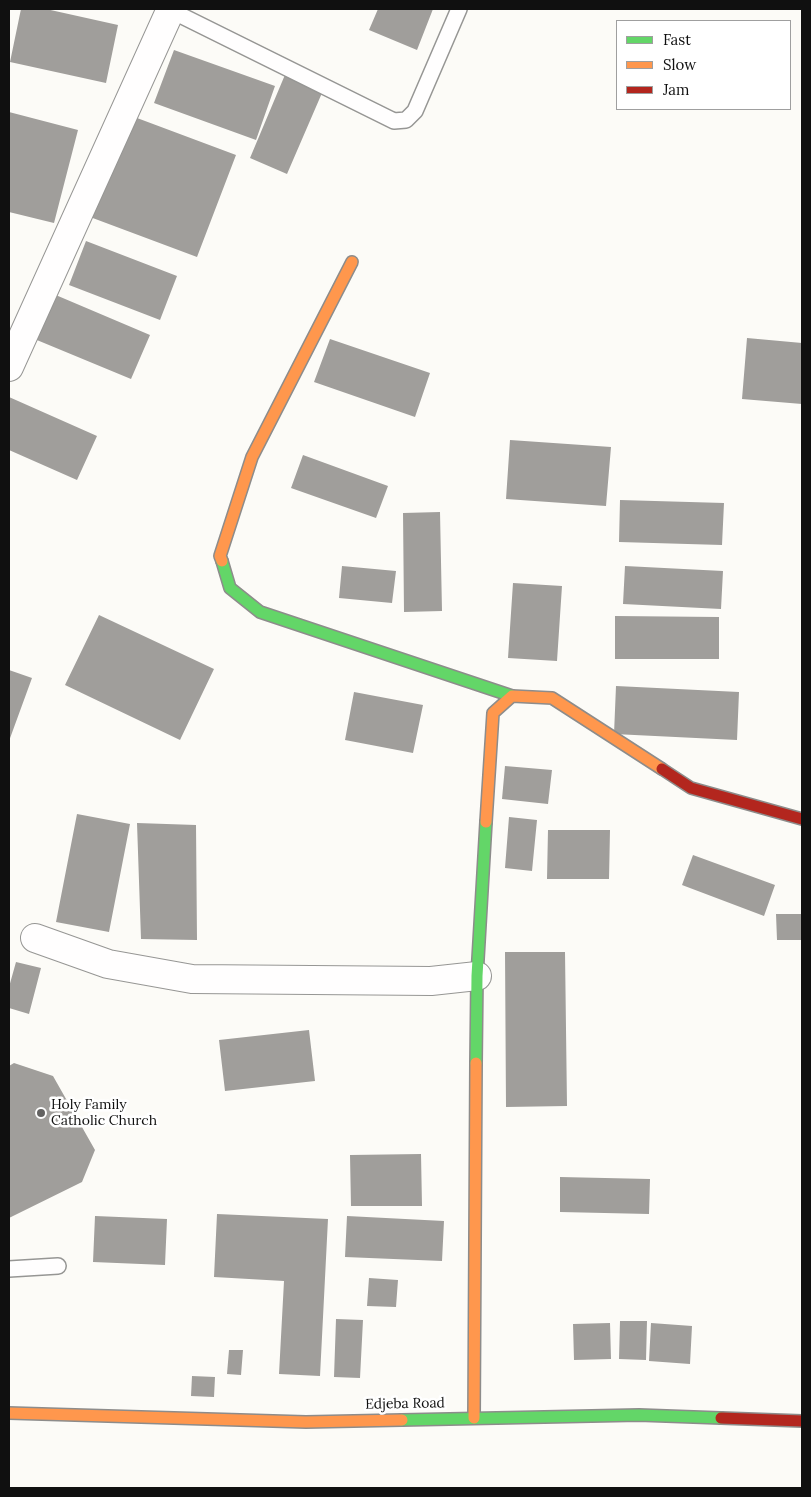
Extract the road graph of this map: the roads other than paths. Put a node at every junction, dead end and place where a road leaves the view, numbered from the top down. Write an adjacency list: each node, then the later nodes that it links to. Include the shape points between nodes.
1 (171, 9): 2 (lane, via 394,121 406,120 415,111); 4 (street)
2 (459, 9)
3 (352, 262): 5 (street, via 252,457 220,556 230,588 260,612)
4 (9, 367)
5 (512, 696): 6 (street, via 552,698 691,788); 8 (street, via 493,713)
6 (802, 819)
7 (35, 938): 8 (street, via 108,964 192,980 431,981)
8 (477, 976): 12 (street)
9 (58, 1266): 10 (lane)
10 (9, 1269)
11 (9, 1412): 12 (street, Edjeba Road, via 306,1422)
12 (474, 1418): 13 (street, Edjeba Road, via 639,1415)
13 (802, 1421)

